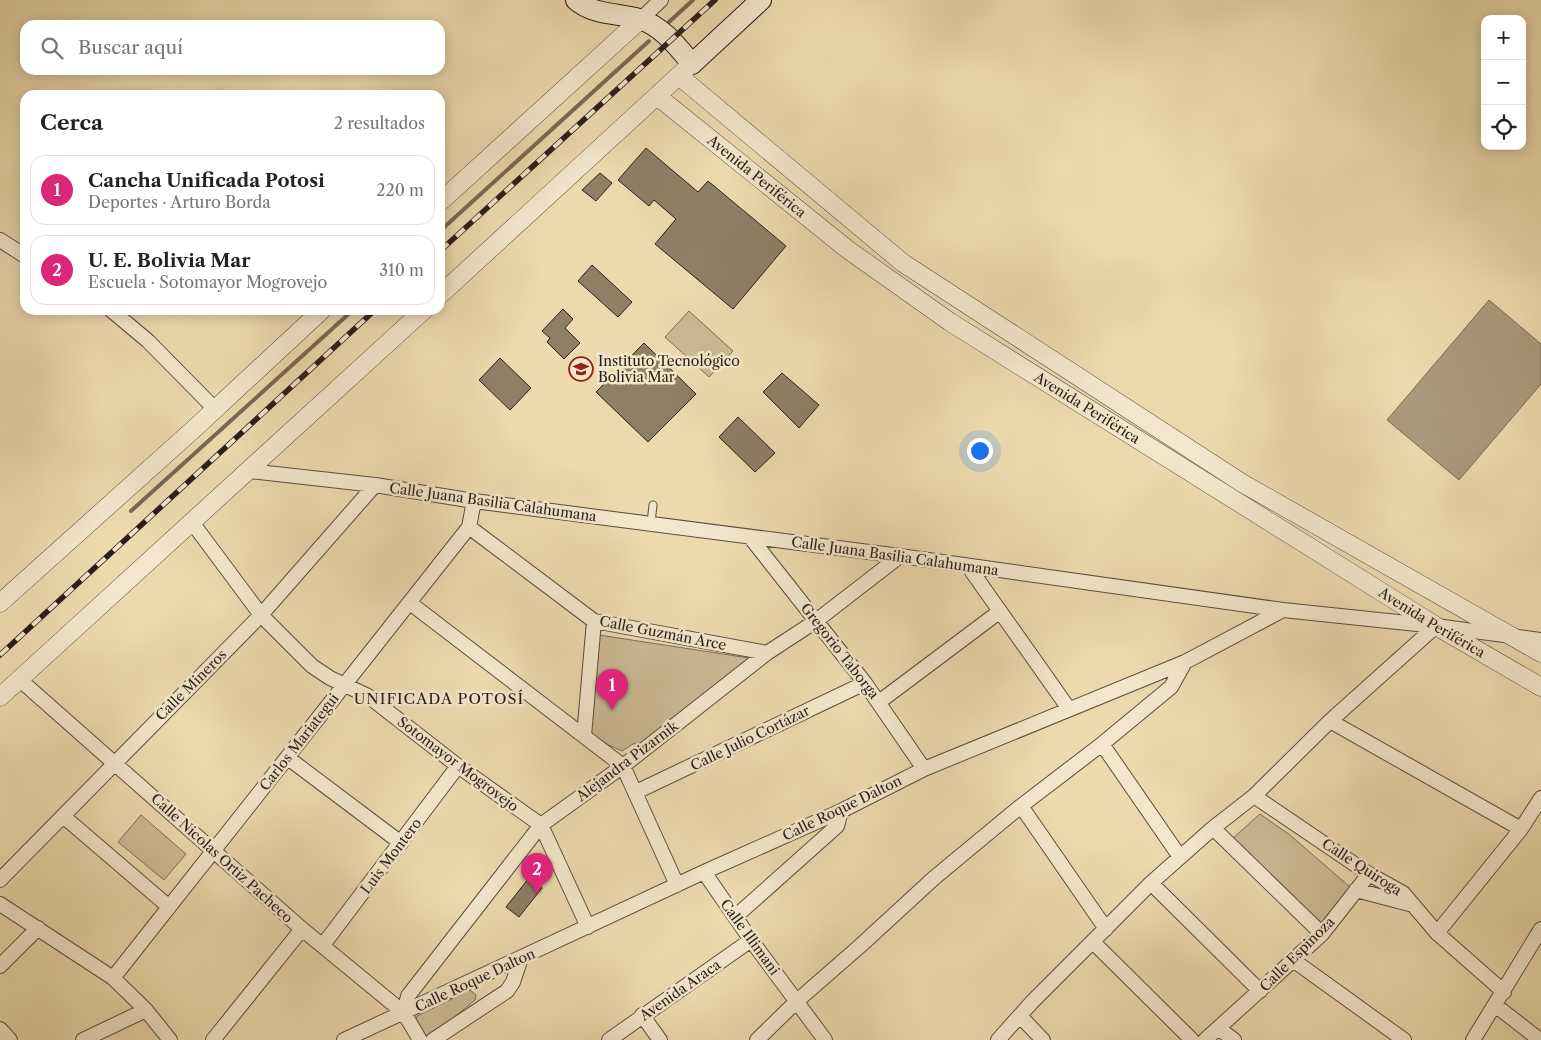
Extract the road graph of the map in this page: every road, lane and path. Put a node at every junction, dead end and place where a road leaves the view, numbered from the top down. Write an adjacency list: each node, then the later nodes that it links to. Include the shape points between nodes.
1 (576, 0): 4 (main road, Avenida Periférica, via 598,12)
2 (661, 0): 4 (street)
3 (761, 0): 5 (main road)
4 (640, 20): 5 (main road, Avenida Periférica, via 672,40); 7 (street)
5 (685, 70): 6 (street); 33 (street, Avenida Periférica, via 904,263 1242,483)
6 (657, 96): 10 (street); 32 (street, Avenida Periférica, via 847,249 950,322)
7 (445, 197)
8 (0, 240): 9 (street)
9 (20, 253)
10 (445, 290)
11 (117, 315): 14 (street, via 148,341)
12 (316, 315): 14 (street)
13 (419, 315): 15 (street)
14 (214, 408): 25 (street)
15 (249, 471): 16 (street, Calle Juana Basilia Calahumana); 19 (street)
16 (375, 485): 17 (street, Calle Juana Basilia Calahumana); 29 (street, Calle Mineros)
17 (474, 501): 20 (street, Calle Juana Basilia Calahumana); 21 (street, Carlos Mariategui)
18 (653, 505): 20 (lane)
19 (191, 521): 29 (street, Sotomayor Mogrovejo); 38 (street)
20 (651, 523): 22 (street, Calle Juana Basilia Calahumana)
21 (469, 527): 26 (street, Carlos Mariategui); 30 (street, Calle Guzmán Arce)
22 (750, 537): 23 (street, Calle Juana Basilia Calahumana); 31 (street, Gregorio Taborga)
23 (900, 556): 24 (street, Calle Juana Basilia Calahumana); 31 (street, Alejandra Pizarnik)
24 (968, 566): 27 (street, Calle Juana Basilia Calahumana); 28 (street)
25 (0, 603)
26 (410, 604): 40 (street, Carlos Mariategui); 46 (street)
27 (1283, 610): 32 (street, Calle Juana Basilia Calahumana); 37 (street, Calle Roque Dalton)
28 (999, 612): 43 (street); 44 (street)
29 (261, 615): 40 (street, Sotomayor Mogrovejo, via 312,666); 49 (street, Calle Mineros)
30 (594, 621): 35 (street, Calle Guzmán Arce); 46 (street)
31 (816, 621): 35 (street, Alejandra Pizarnik); 39 (street, Gregorio Taborga)
32 (1436, 626): 33 (street, Calle Juana Basilia Calahumana); 41 (street, Avenida Periférica); 45 (street)
33 (1511, 636): 34 (street, Calle Juana Basilia Calahumana); 36 (street, Avenida Periférica)
34 (1541, 640)
35 (767, 653): 51 (street, Alejandra Pizarnik)
36 (1541, 654)
37 (1185, 662): 44 (street, Calle Roque Dalton); 47 (street, via 1171,687)
38 (20, 679): 42 (street); 49 (street, Calle Nicolas Ortiz Pacheco)
39 (865, 683): 43 (street, Gregorio Taborga); 53 (street, Calle Julio Cortázar)
40 (344, 684): 48 (street, Carlos Mariategui); 50 (street, Sotomayor Mogrovejo, via 368,696)
41 (1541, 687)
42 (0, 697)
43 (879, 702): 52 (street, Gregorio Taborga)
44 (1069, 709): 52 (street, Calle Roque Dalton)
45 (1330, 721): 54 (street); 61 (street)
46 (584, 736): 51 (street)
47 (1102, 744): 56 (street); 64 (street)
48 (288, 758): 62 (street); 63 (street, Carlos Mariategui)
49 (114, 762): 58 (street, Calle Mineros); 63 (street, Calle Nicolas Ortiz Pacheco)
50 (458, 766): 59 (street, Sotomayor Mogrovejo); 62 (street, Luis Montero)
51 (623, 766): 53 (street); 59 (street, Alejandra Pizarnik)
52 (924, 769): 57 (street, Calle Roque Dalton)
53 (636, 792): 69 (street)
54 (1254, 796): 60 (street); 66 (street, Calle Quiroga)
55 (1541, 798): 61 (street)
56 (1021, 806): 78 (street); 91 (street, via 934,878)
57 (841, 811): 65 (street, Calle Roque Dalton); 74 (street, via 837,826)
58 (63, 816): 67 (street, Calle Mineros); 73 (street)
59 (541, 825): 75 (street, Sotomayor Mogrovejo); 94 (street, Alejandra Pizarnik, via 408,996)
60 (1213, 828): 64 (street); 81 (street)
61 (1521, 829): 80 (street)
62 (400, 843): 84 (street, Luis Montero)
63 (212, 850): 73 (street, Carlos Mariategui); 77 (street, Calle Nicolas Ortiz Pacheco)
64 (1180, 857): 68 (street)
65 (704, 872): 69 (street, Calle Roque Dalton); 74 (street, Calle Illimani)
66 (1369, 874): 70 (street, Calle Espinoza); 72 (street, Calle Quiroga, via 1403,893)
67 (0, 880)
68 (1151, 883): 78 (street); 89 (street)
69 (677, 885): 75 (street, Calle Roque Dalton)
70 (1356, 890): 72 (street); 81 (street, Calle Espinoza)
71 (0, 904): 76 (street)
72 (1413, 905): 80 (street, Calle Quiroga)
73 (168, 906): 88 (street, Carlos Mariategui)
74 (735, 917): 82 (street, Calle Illimani)
75 (588, 927): 85 (street, Calle Roque Dalton)
76 (38, 928): 87 (street); 88 (street)
77 (302, 929): 84 (street, Calle Nicolas Ortiz Pacheco); 102 (street)
78 (1106, 929): 83 (street)
79 (1541, 929): 90 (street)
80 (1437, 933): 90 (street, Calle Quiroga)
81 (1322, 934): 86 (street, Calle Espinoza)
82 (751, 940): 91 (street, Calle Illimani); 95 (street, Avenida Araca)
83 (1093, 942): 96 (street); 112 (street)
84 (323, 945): 94 (street, Calle Nicolas Ortiz Pacheco)
85 (521, 958): 94 (street, Calle Roque Dalton); 105 (street, via 507,991)
86 (1293, 960): 89 (street, Calle Espinoza); 115 (street)
87 (0, 966)
88 (112, 978): 93 (street)
89 (1260, 991): 97 (street, Calle Espinoza)
90 (1504, 992): 92 (street)
91 (797, 1001): 108 (street); 109 (street, Calle Illimani)
92 (1495, 1005): 116 (street); 117 (street)
93 (146, 1010): 100 (street); 101 (street)
94 (404, 1013): 103 (street, Calle Roque Dalton); 104 (street, Calle Nicolas Ortiz Pacheco)
95 (642, 1015): 106 (street, Avenida Araca); 107 (street)
96 (1020, 1016): 110 (street); 111 (street)
97 (1218, 1028): 113 (street, Calle Espinoza); 114 (street)
98 (0, 1029): 99 (street)
99 (10, 1040)
100 (83, 1040)
101 (170, 1040)
102 (213, 1040)
103 (344, 1040)
104 (420, 1040)
105 (433, 1040)
106 (609, 1040)
107 (660, 1040)
108 (757, 1040)
109 (825, 1040)
110 (998, 1040)
111 (1043, 1040)
112 (1192, 1040)
113 (1205, 1040)
114 (1234, 1040)
115 (1404, 1040)
116 (1473, 1040)
117 (1540, 1040)

